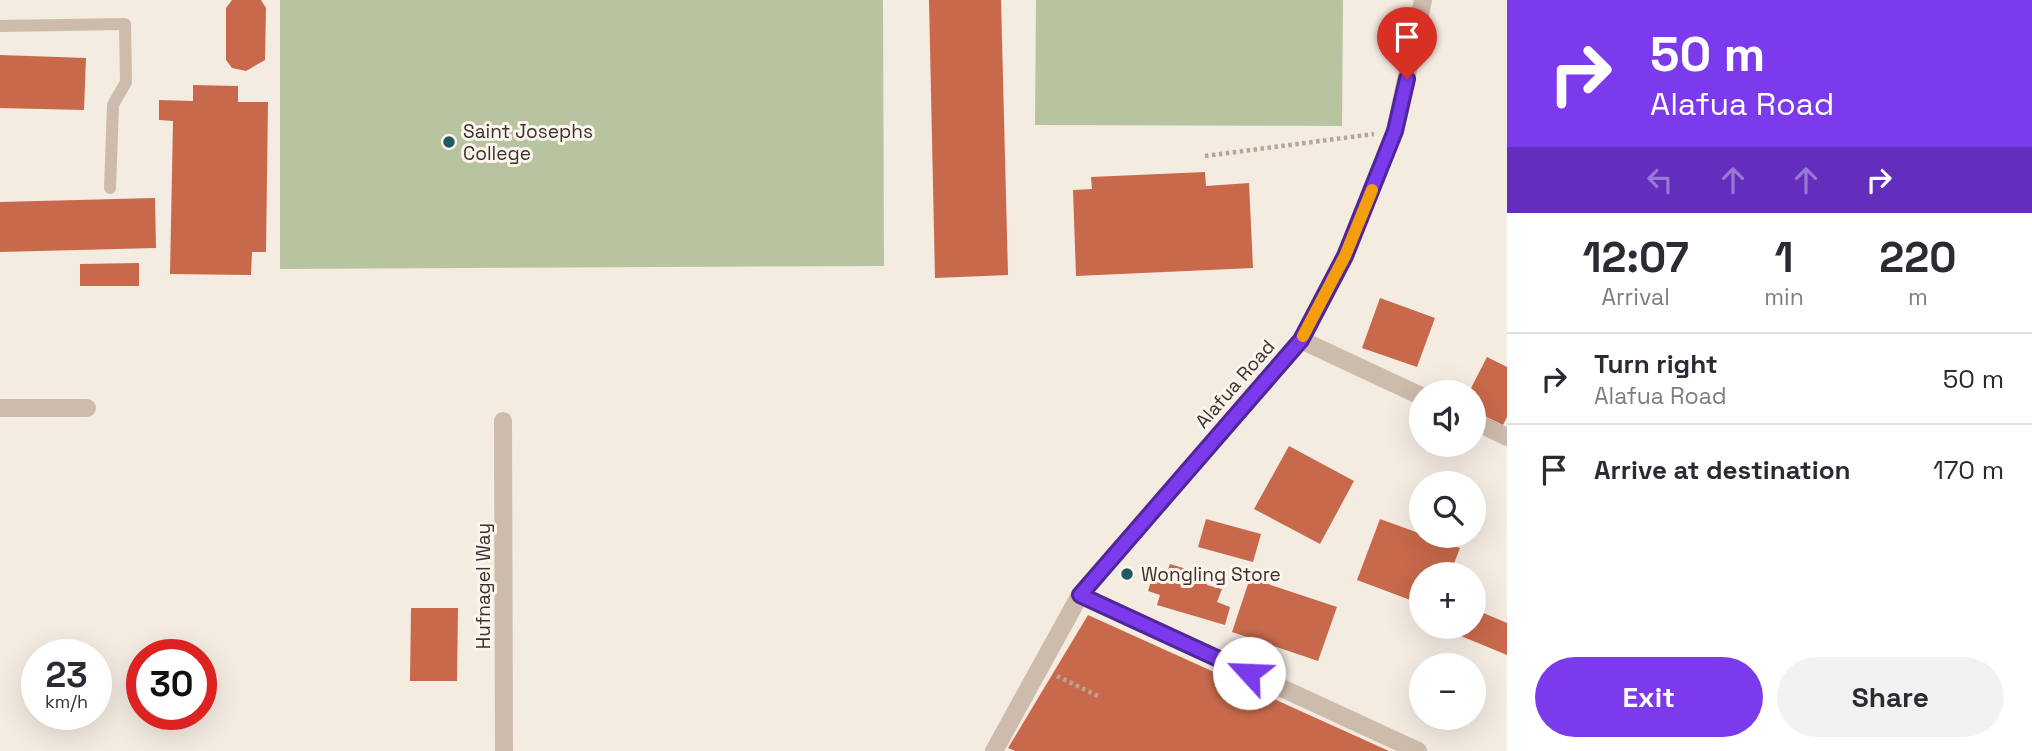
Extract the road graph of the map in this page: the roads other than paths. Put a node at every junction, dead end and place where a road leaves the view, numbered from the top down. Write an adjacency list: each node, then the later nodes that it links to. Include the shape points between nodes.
1 (1423, 0): 4 (street, Alafua Road, via 1395,131 1345,256)
2 (0, 26): 3 (lane, via 125,24 127,82 113,105)
3 (110, 188)
4 (1301, 340): 5 (street); 11 (street, Alafua Road)
5 (1409, 390)
6 (0, 408): 7 (street)
7 (87, 408)
8 (503, 421): 12 (street, Hufnagel Way)
9 (1486, 427): 10 (street)
10 (1507, 437)
11 (1080, 595): 13 (street, Alafua Road); 14 (street)
12 (504, 751)
13 (994, 751)
14 (1418, 751)

